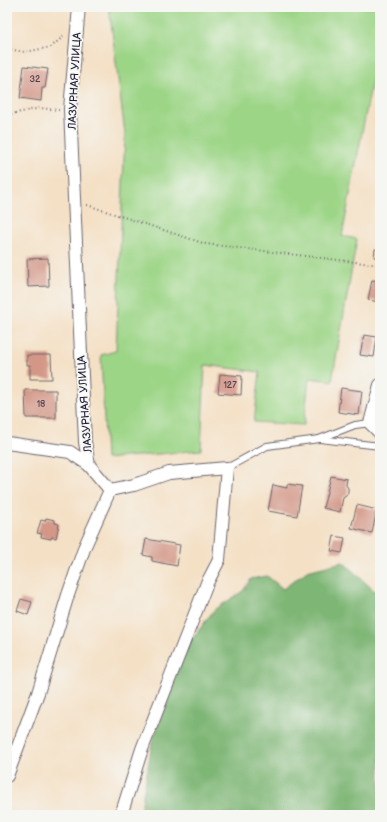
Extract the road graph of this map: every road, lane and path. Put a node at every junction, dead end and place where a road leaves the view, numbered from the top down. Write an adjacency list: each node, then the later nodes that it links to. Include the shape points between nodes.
1 (79, 7): 2 (street, ЛАЗУРНАЯ УЛИЦА)
2 (77, 29): 3 (path, via 66,34 51,47 25,52); 5 (street, ЛАЗУРНАЯ УЛИЦА, via 70,109)
3 (7, 49)
4 (7, 115): 5 (path, via 40,108 59,109)
5 (71, 127): 6 (street, ЛАЗУРНАЯ УЛИЦА)
6 (74, 201): 7 (path, via 206,244); 14 (street, ЛАЗУРНАЯ УЛИЦА, via 85,442)
7 (380, 265)
8 (380, 385): 9 (street)
9 (370, 423): 10 (street); 11 (lane, via 355,425)
10 (380, 433)
11 (319, 439): 13 (lane); 15 (lane, via 267,446)
12 (7, 443): 14 (street, via 70,452)
13 (380, 446)
14 (89, 465): 16 (street, ЛАЗУРНАЯ УЛИЦА)
15 (227, 468): 16 (street, via 169,473); 18 (street, via 219,560 207,583 142,749)
16 (110, 490): 17 (street, via 83,553 38,693)
17 (7, 776)
18 (121, 815)

